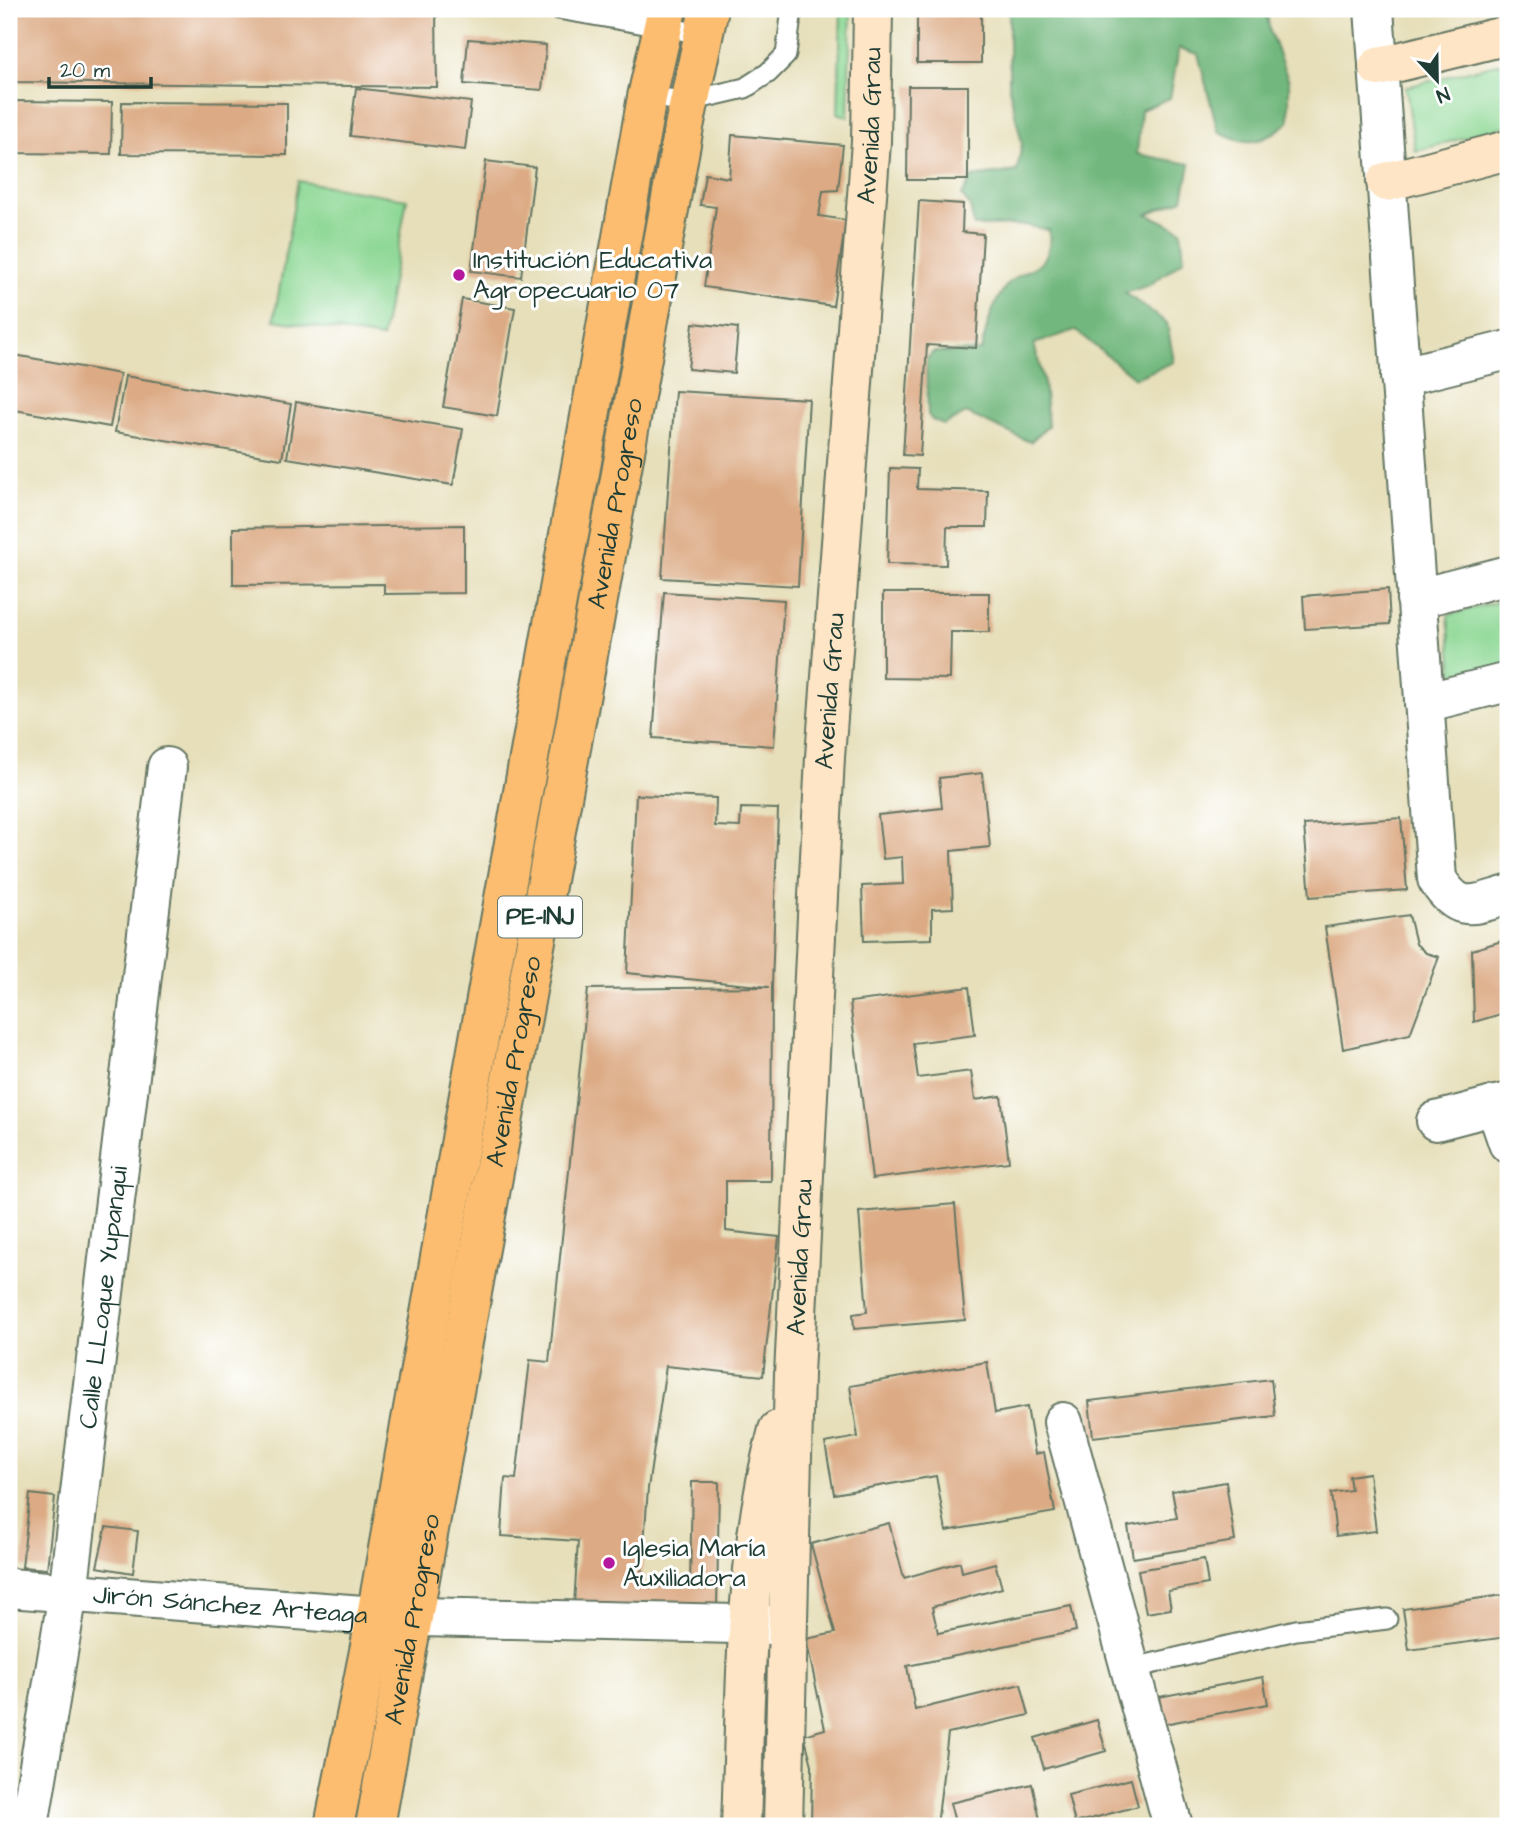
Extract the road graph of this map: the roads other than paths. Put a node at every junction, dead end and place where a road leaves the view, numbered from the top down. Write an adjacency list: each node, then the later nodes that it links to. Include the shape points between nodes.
1 (558, 9): 5 (lane)
2 (792, 9): 10 (lane, via 786,55 768,73 745,88)
3 (873, 9): 24 (street, Avenida Grau, via 871,142 825,757)
4 (1374, 9): 8 (street)
5 (665, 19): 6 (lane); 9 (main road, Avenida Progreso / PE-1NJ)
6 (706, 22): 10 (main road, Avenida Progreso / PE-1NJ)
7 (1508, 35): 8 (street)
8 (1378, 67): 12 (street)
9 (647, 97): 10 (lane); 28 (main road, Avenida Progreso / PE-1NJ)
10 (689, 101): 28 (main road, Avenida Progreso / PE-1NJ)
11 (1508, 150): 12 (street)
12 (1386, 182): 14 (street)
13 (1508, 350): 14 (street)
14 (1400, 377): 16 (street)
15 (1508, 575): 16 (street)
16 (1416, 599): 18 (street)
17 (1508, 682): 18 (street)
18 (1424, 703): 20 (street, via 1437,879 1449,898 1469,906)
19 (167, 767): 27 (street, Calle LLoque Yupanqui)
20 (1508, 895)
21 (1502, 1104): 22 (street); 23 (street)
22 (1436, 1121)
23 (1508, 1143)
24 (794, 1374): 30 (street, Avenida Grau); 31 (street, Avenida Grau, via 764,1489)
25 (1063, 1422): 32 (street)
26 (9, 1588): 27 (street, Jirón Sánchez Arteaga)
27 (68, 1593): 28 (street, Jirón Sánchez Arteaga); 33 (street, Calle LLoque Yupanqui)
28 (394, 1617): 31 (street, Jirón Sánchez Arteaga); 34 (main road, Avenida Progreso / PE-1NJ); 35 (main road, Avenida Progreso / PE-1NJ)
29 (1387, 1619): 32 (lane, via 1296,1630)
30 (789, 1625): 31 (street, Jirón Sánchez Arteaga); 37 (street, Avenida Grau)
31 (749, 1626): 36 (street, Avenida Grau)
32 (1129, 1669): 38 (street)
33 (29, 1826)
34 (334, 1826)
35 (376, 1826)
36 (741, 1826)
37 (783, 1826)
38 (1173, 1826)

